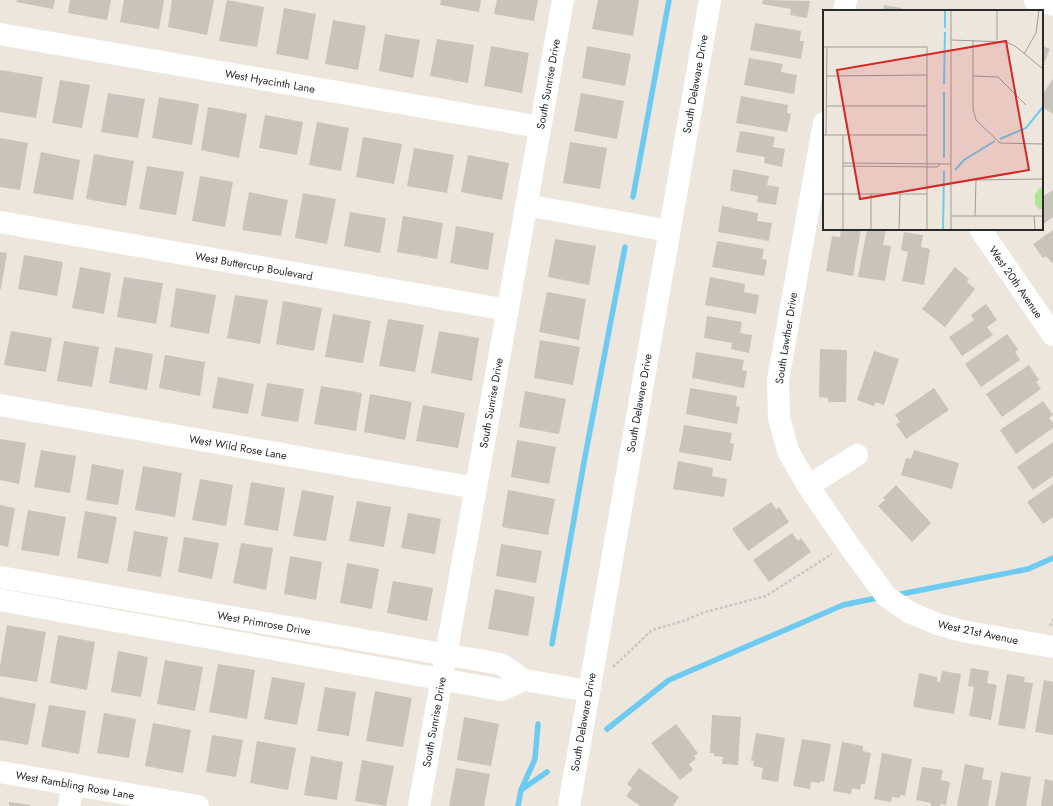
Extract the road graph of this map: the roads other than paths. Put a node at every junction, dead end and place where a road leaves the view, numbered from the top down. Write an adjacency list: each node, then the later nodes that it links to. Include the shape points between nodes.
1 (563, 0): 8 (street, South Sunrise Drive)
2 (710, 0): 14 (street, South Delaware Drive)
3 (846, 0): 6 (street)
4 (1035, 0): 5 (street)
5 (1053, 5)
6 (844, 10)
7 (0, 34): 8 (street, West Hyacinth Lane)
8 (540, 127): 11 (street, South Sunrise Drive)
9 (823, 134): 10 (street, South Lawther Drive)
10 (819, 180): 19 (street, South Lawther Drive, via 778,380 779,418 788,451)
11 (526, 205): 14 (street); 15 (street, South Sunrise Drive)
12 (0, 222): 15 (street, West Buttercup Boulevard)
13 (981, 230): 16 (street, West 20th Avenue)
14 (669, 231): 28 (street, South Delaware Drive)
15 (508, 310): 20 (street, South Sunrise Drive)
16 (1053, 335)
17 (0, 405): 20 (street, West Wild Rose Lane)
18 (857, 455): 19 (street)
19 (808, 486): 22 (street, South Lawther Drive)
20 (476, 488): 25 (street, South Sunrise Drive)
21 (0, 577): 25 (street, West Primrose Drive)
22 (886, 596): 24 (street, West 21st Avenue, via 909,612 937,624 962,631)
23 (0, 600): 26 (street)
24 (1053, 647)
25 (446, 654): 26 (street, South Sunrise Drive); 27 (street, West Primrose Drive, via 501,664)
26 (442, 680): 27 (street, via 501,690); 34 (street, South Sunrise Drive)
27 (524, 680): 28 (street, West Primrose Drive)
28 (588, 690): 31 (street, South Delaware Drive)
29 (0, 772): 30 (street, West Rambling Rose Lane)
30 (73, 784): 32 (street); 33 (street, West Rambling Rose Lane)
31 (570, 798)
32 (69, 806)
33 (198, 806)
34 (419, 806)

